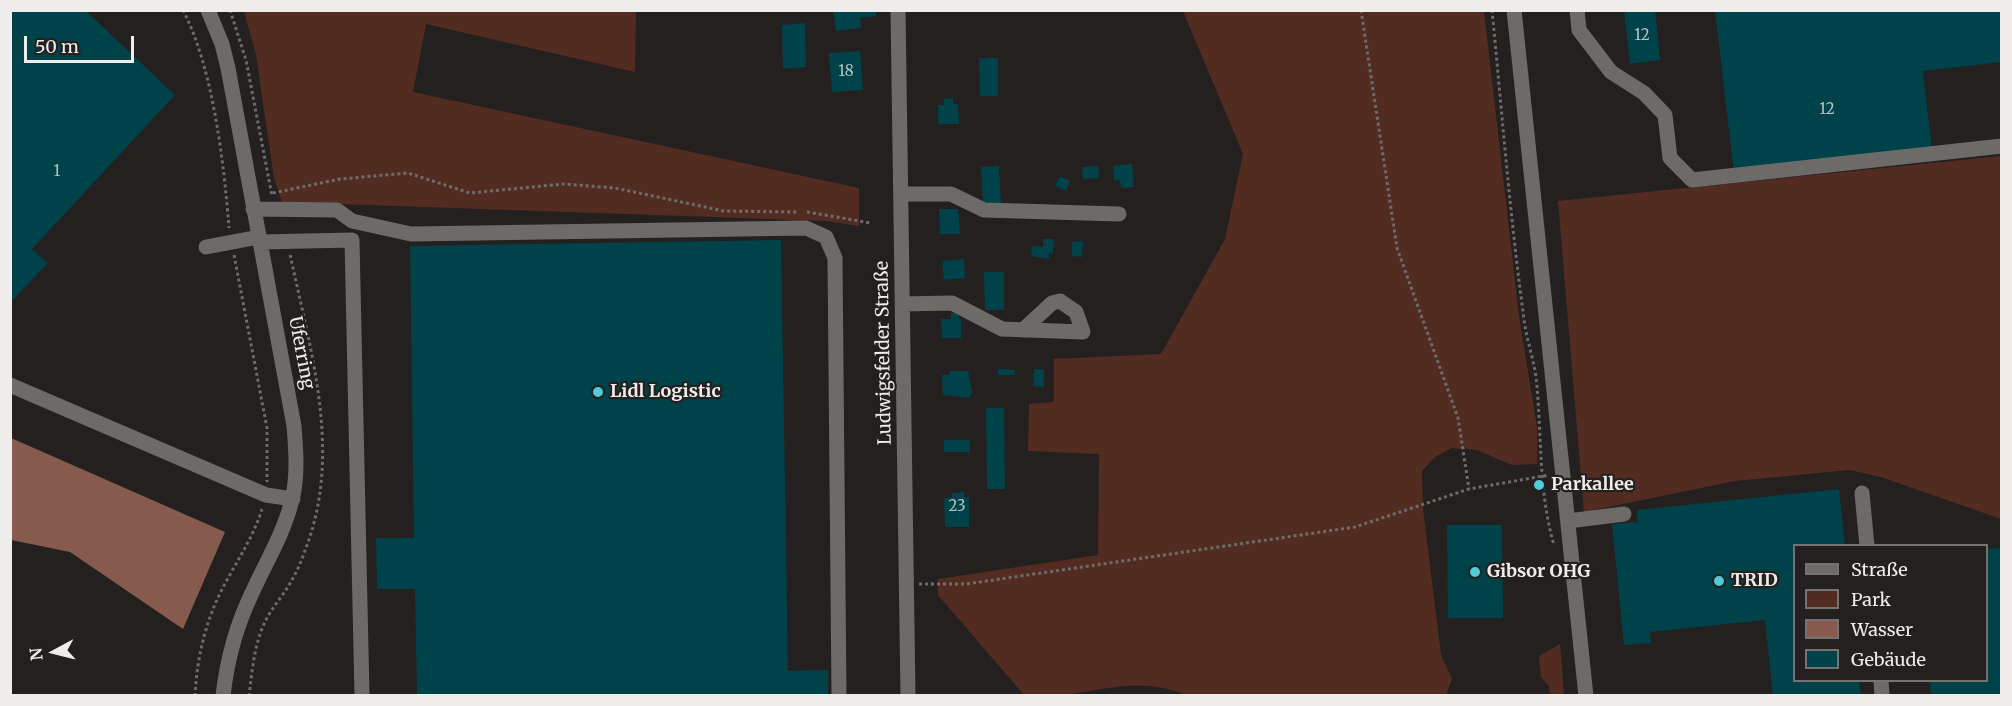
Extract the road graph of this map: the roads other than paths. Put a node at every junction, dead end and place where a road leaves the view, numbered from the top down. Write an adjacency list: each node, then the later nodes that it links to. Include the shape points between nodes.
1 (208, 10): 7 (street, Uferring, via 222,44)
2 (898, 10): 6 (street, Ludwigsfelder Straße)
3 (1514, 10): 19 (street)
4 (1577, 10): 5 (street, via 1579,30 1611,72 1644,93 1665,115 1670,158 1692,180)
5 (2001, 146)
6 (901, 194): 8 (street, via 951,194 984,210); 13 (street, Ludwigsfelder Straße)
7 (253, 209): 9 (street, via 337,210); 10 (street, Uferring)
8 (1119, 214)
9 (352, 221): 11 (street); 23 (street, via 411,234 806,228 826,237 835,258)
10 (260, 239): 11 (street); 12 (street); 17 (street, Uferring, via 294,426 296,464)
11 (352, 240): 22 (street)
12 (206, 248)
13 (903, 304): 14 (street, via 952,303 1002,329); 24 (street, Ludwigsfelder Straße)
14 (1023, 330)
15 (10, 384): 17 (street, via 266,495)
16 (1862, 493): 20 (street)
17 (292, 499): 21 (street, Uferring, via 277,545 237,631 227,663)
18 (1624, 514): 19 (street)
19 (1568, 521): 25 (street)
20 (1867, 544)
21 (223, 696)
22 (362, 696)
23 (839, 696)
24 (908, 696)
25 (1586, 696)

